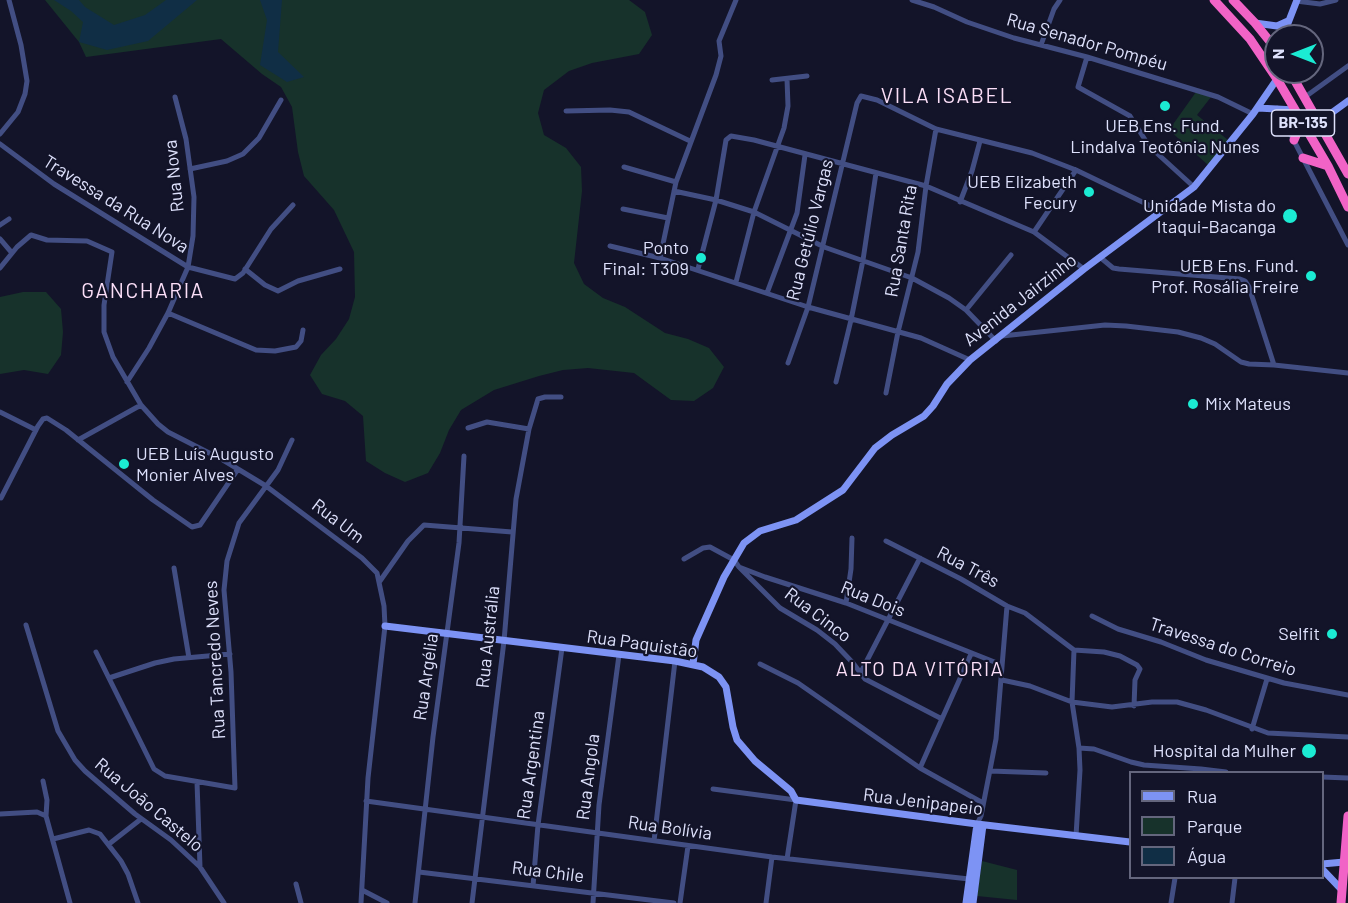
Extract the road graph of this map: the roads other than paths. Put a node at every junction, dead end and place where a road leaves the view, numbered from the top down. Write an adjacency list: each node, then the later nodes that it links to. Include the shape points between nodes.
1 (9, 0): 34 (street, via 27,81 18,112)
2 (736, 0): 36 (street, via 720,40 716,75)
3 (912, 0): 13 (street, Rua Senador Pompéu)
4 (1060, 0): 13 (street)
5 (1214, 0): 15 (highway, BR-135)
6 (1233, 0): 10 (highway)
7 (1296, 0): 8 (street, via 1320,4); 9 (street)
8 (1336, 0)
9 (1288, 21): 10 (street, via 1277,26); 11 (street)
10 (1255, 23): 12 (highway)
11 (1287, 24)
12 (1264, 34)
13 (1041, 45): 14 (street, Rua Senador Pompéu)
14 (1088, 57): 30 (street, Rua Senador Pompéu); 51 (street, via 1078,87 1130,116 1149,146)
15 (1264, 60)
16 (1348, 66): 24 (street)
17 (807, 76): 18 (street)
18 (787, 79): 19 (street); 39 (street, via 788,106)
19 (772, 80)
20 (1274, 84): 30 (street, Avenida Jairzinho)
21 (1280, 84): 28 (highway, BR-135)
22 (1297, 84): 24 (highway, BR-135)
23 (175, 97): 45 (street, Rua Nova)
24 (1305, 98): 32 (highway, BR-135)
25 (281, 100): 45 (street, via 259,138 243,154)
26 (1348, 101): 32 (street)
27 (1277, 108): 28 (street); 30 (street); 35 (street)
28 (1295, 110): 31 (highway, BR-135)
29 (566, 111): 36 (street, via 629,112)
30 (1255, 111): 51 (street, Avenida Jairzinho)
31 (1302, 121): 35 (highway); 43 (highway, BR-135)
32 (1319, 122): 48 (highway, BR-135)
33 (936, 129): 37 (street); 42 (street, Rua Getúlio Vargas, via 861,96); 50 (street, Rua Santa Rita)
34 (0, 134)
35 (1294, 140): 41 (street)
36 (690, 141): 49 (street)
37 (980, 141): 46 (street, via 1032,153); 54 (street)
38 (0, 144): 74 (street, Travessa da Rua Nova, via 54,184)
39 (777, 146): 40 (street); 53 (street, via 728,137); 59 (street)
40 (805, 155): 42 (street); 63 (street)
41 (1303, 158): 43 (highway); 66 (street)
42 (843, 163): 47 (street); 68 (street, Rua Getúlio Vargas)
43 (1328, 166): 56 (highway, BR-135)
44 (624, 167): 49 (street)
45 (190, 169): 74 (street, Rua Nova, via 194,197)
46 (1076, 170): 58 (street); 64 (street)
47 (876, 173): 50 (street); 73 (street)
48 (1348, 174)
49 (676, 182): 52 (street)
50 (926, 186): 54 (street); 80 (street, Rua Santa Rita)
51 (1194, 187): 58 (street, Avenida Jairzinho)
52 (674, 190): 53 (street); 60 (street)
53 (716, 200): 59 (street); 78 (street)
54 (960, 201): 64 (street)
55 (293, 205): 76 (street, via 271,229)
56 (1348, 207)
57 (623, 209): 60 (street)
58 (1161, 211): 72 (street, Avenida Jairzinho)
59 (754, 212): 63 (street); 81 (street)
60 (668, 218): 71 (street)
61 (9, 219): 62 (street)
62 (0, 225)
63 (791, 232): 68 (street); 82 (street)
64 (1034, 232): 79 (street)
65 (0, 240): 69 (street)
66 (1348, 245)
67 (610, 246): 71 (street, Avenida Jairzinho)
68 (824, 247): 73 (street); 83 (street, Rua Getúlio Vargas)
69 (12, 253): 75 (street); 94 (street, Rua Um, via 33,235 47,240 87,241 109,251 112,255 104,332)
70 (1011, 255): 84 (street)
71 (660, 258): 78 (street, Avenida Jairzinho)
72 (1101, 258): 79 (street, Avenida Jairzinho); 92 (street, via 1119,269 1245,281)
73 (863, 260): 80 (street); 86 (street)
74 (188, 267): 76 (street, Travessa da Rua Nova, via 235,279); 85 (street, Rua Nova)
75 (0, 268)
76 (246, 268): 77 (street, via 278,291)
77 (340, 269)
78 (698, 269): 81 (street, Avenida Jairzinho)
79 (1084, 269): 89 (street, Avenida Jairzinho)
80 (912, 278): 84 (street); 88 (street, Rua Santa Rita)
81 (735, 282): 82 (street, Avenida Jairzinho)
82 (767, 293): 83 (street, Avenida Jairzinho)
83 (808, 307): 86 (street, Avenida Jairzinho); 91 (street, Rua Getúlio Vargas)
84 (966, 310): 89 (street)
85 (168, 313): 87 (street, via 256,350 296,347); 94 (street, Rua Nova)
86 (851, 320): 88 (street, Avenida Jairzinho); 95 (street)
87 (303, 330)
88 (898, 332): 90 (street, Avenida Jairzinho); 96 (street, Rua Santa Rita)
89 (999, 338): 90 (street, Avenida Jairzinho); 92 (street, via 1105,325 1178,332 1215,344 1241,362)
90 (970, 360): 115 (street, via 924,416 875,448 843,490 796,520 755,534)
91 (788, 363)
92 (1274, 365): 93 (street)
93 (1348, 373)
94 (127, 382): 98 (street, Rua Um)
95 (836, 382)
96 (886, 393)
97 (561, 397): 101 (street, Rua Austrália, via 538,399)
98 (141, 405): 103 (street); 106 (street, Rua Um, via 168,432)
99 (0, 412): 102 (street)
100 (468, 428): 101 (street, via 487,422)
101 (529, 429): 110 (street, Rua Austrália)
102 (36, 430): 103 (street, via 48,418); 108 (street)
103 (78, 440): 106 (street, via 192,527 201,525)
104 (292, 440): 107 (street, Rua Tancredo Neves)
105 (464, 456): 109 (street, Rua Argélia)
106 (238, 469): 107 (street, Rua Um)
107 (266, 486): 118 (street, Rua Um, via 362,558); 130 (street, Rua Tancredo Neves, via 239,523 227,561 224,590)
108 (1, 498)
109 (460, 529): 110 (street); 118 (street, via 424,525); 125 (street, Rua Argélia)
110 (512, 532): 126 (street, Rua Austrália)
111 (852, 538): 119 (street)
112 (886, 541): 113 (street, Rua Três)
113 (920, 558): 120 (street, Rua Três); 122 (street)
114 (684, 559): 115 (street, via 710,547)
115 (734, 560): 116 (street); 135 (street, via 696,640)
116 (739, 567): 119 (street, Rua Dois); 138 (street, Rua Cinco, via 780,608 835,644)
117 (174, 568): 133 (street)
118 (380, 581): 124 (street)
119 (846, 603): 122 (street, Rua Dois)
120 (1007, 606): 128 (street, via 1025,613); 137 (street, Rua Três)
121 (1092, 616): 140 (street, Travessa do Correio, via 1118,629)
122 (888, 621): 131 (street, Rua Dois); 138 (street)
123 (26, 625): 166 (street, Rua João Castelo, via 65,745 85,771)
124 (385, 626): 125 (street, Rua Paquistão); 159 (street)
125 (447, 634): 126 (street, Rua Paquistão); 161 (street, Rua Argélia)
126 (504, 641): 127 (street, Rua Paquistão); 165 (street, Rua Austrália)
127 (562, 648): 132 (street, Rua Paquistão); 167 (street, Rua Argentina)
128 (1074, 650): 143 (street); 144 (street, via 1104,652 1140,666)
129 (96, 652): 139 (street)
130 (230, 654): 133 (street); 156 (street, Rua Tancredo Neves, via 235,788)
131 (971, 654): 137 (street, Rua Dois); 145 (street)
132 (619, 655): 134 (street, Rua Paquistão); 169 (street, Rua Angola)
133 (189, 658): 139 (street, via 155,663)
134 (675, 661): 135 (street, Rua Paquistão); 172 (street)
135 (693, 664): 158 (street, Rua Paquistão, via 724,682 737,741)
136 (760, 664): 149 (street, via 798,683)
137 (1002, 665): 141 (street, Rua Três)
138 (861, 672): 145 (street, Rua Cinco, via 864,679)
139 (109, 678): 156 (street, via 154,769 165,776)
140 (1267, 679): 142 (street, Travessa do Correio); 146 (street)
141 (1002, 680): 143 (street); 150 (street, Rua Três)
142 (1348, 695)
143 (1072, 702): 144 (street); 148 (street)
144 (1134, 706): 146 (street, via 1185,703)
145 (942, 719): 149 (street)
146 (1252, 729): 147 (street)
147 (1348, 737)
148 (1079, 748): 151 (street, via 1144,765); 170 (street)
149 (920, 768): 160 (street)
150 (990, 771): 152 (street); 160 (street, Rua Três)
151 (1218, 771)
152 (1046, 773)
153 (1324, 777): 154 (street)
154 (1348, 778)
155 (43, 781): 163 (street)
156 (197, 782): 180 (street)
157 (713, 789): 158 (street, Rua Jenipapeio)
158 (796, 800): 168 (street, Rua Jenipapeio); 177 (street)
159 (366, 801): 161 (street, Rua Bolívia); 189 (street)
160 (983, 803): 168 (street, Rua Três)
161 (424, 809): 165 (street, Rua Bolívia); 182 (street, Rua Argélia)
162 (0, 814): 163 (street, via 37,812)
163 (46, 816): 171 (street)
164 (1348, 816): 178 (highway)
165 (482, 817): 167 (street, Rua Bolívia); 183 (street, Rua Austrália)
166 (141, 819): 174 (street); 180 (street, Rua João Castelo)
167 (538, 825): 169 (street, Rua Bolívia); 188 (street, Rua Argentina)
168 (980, 825): 170 (street, Rua Jenipapeio); 184 (street); 205 (street)
169 (597, 833): 172 (street, Rua Bolívia); 191 (street, Rua Angola)
170 (1076, 836): 173 (street, Rua Jenipapeio)
171 (52, 839): 174 (street, via 92,830); 192 (street)
172 (654, 841): 175 (street, Rua Bolívia)
173 (1129, 842)
174 (109, 844): 193 (street, via 128,874)
175 (688, 846): 176 (street, Rua Bolívia); 202 (street)
176 (772, 858): 177 (street, Rua Bolívia); 203 (street)
177 (787, 859): 184 (street, Rua Bolívia)
178 (1344, 861): 179 (street); 190 (highway)
179 (1324, 864)
180 (200, 867): 194 (street, Rua João Castelo)
181 (1324, 870): 190 (street)
182 (419, 873): 183 (street, Rua Chile); 198 (street, Rua Argélia)
183 (476, 879): 188 (street, Rua Chile); 199 (street, Rua Austrália)
184 (969, 879): 204 (street)
185 (1175, 879): 206 (street)
186 (1235, 879): 207 (street)
187 (296, 884): 195 (street)
188 (533, 886): 191 (street, Rua Chile)
189 (362, 890): 196 (street); 197 (street)
190 (1342, 890): 208 (highway)
191 (594, 893): 200 (street, Rua Angola); 201 (street, Rua Chile)
192 (70, 903)
193 (138, 903)
194 (224, 903)
195 (301, 903)
196 (361, 903)
197 (387, 903)
198 (415, 903)
199 (472, 903)
200 (593, 903)
201 (674, 903)
202 (680, 903)
203 (766, 903)
204 (966, 903)
205 (973, 903)
206 (1171, 903)
207 (1232, 903)
208 (1341, 903)

